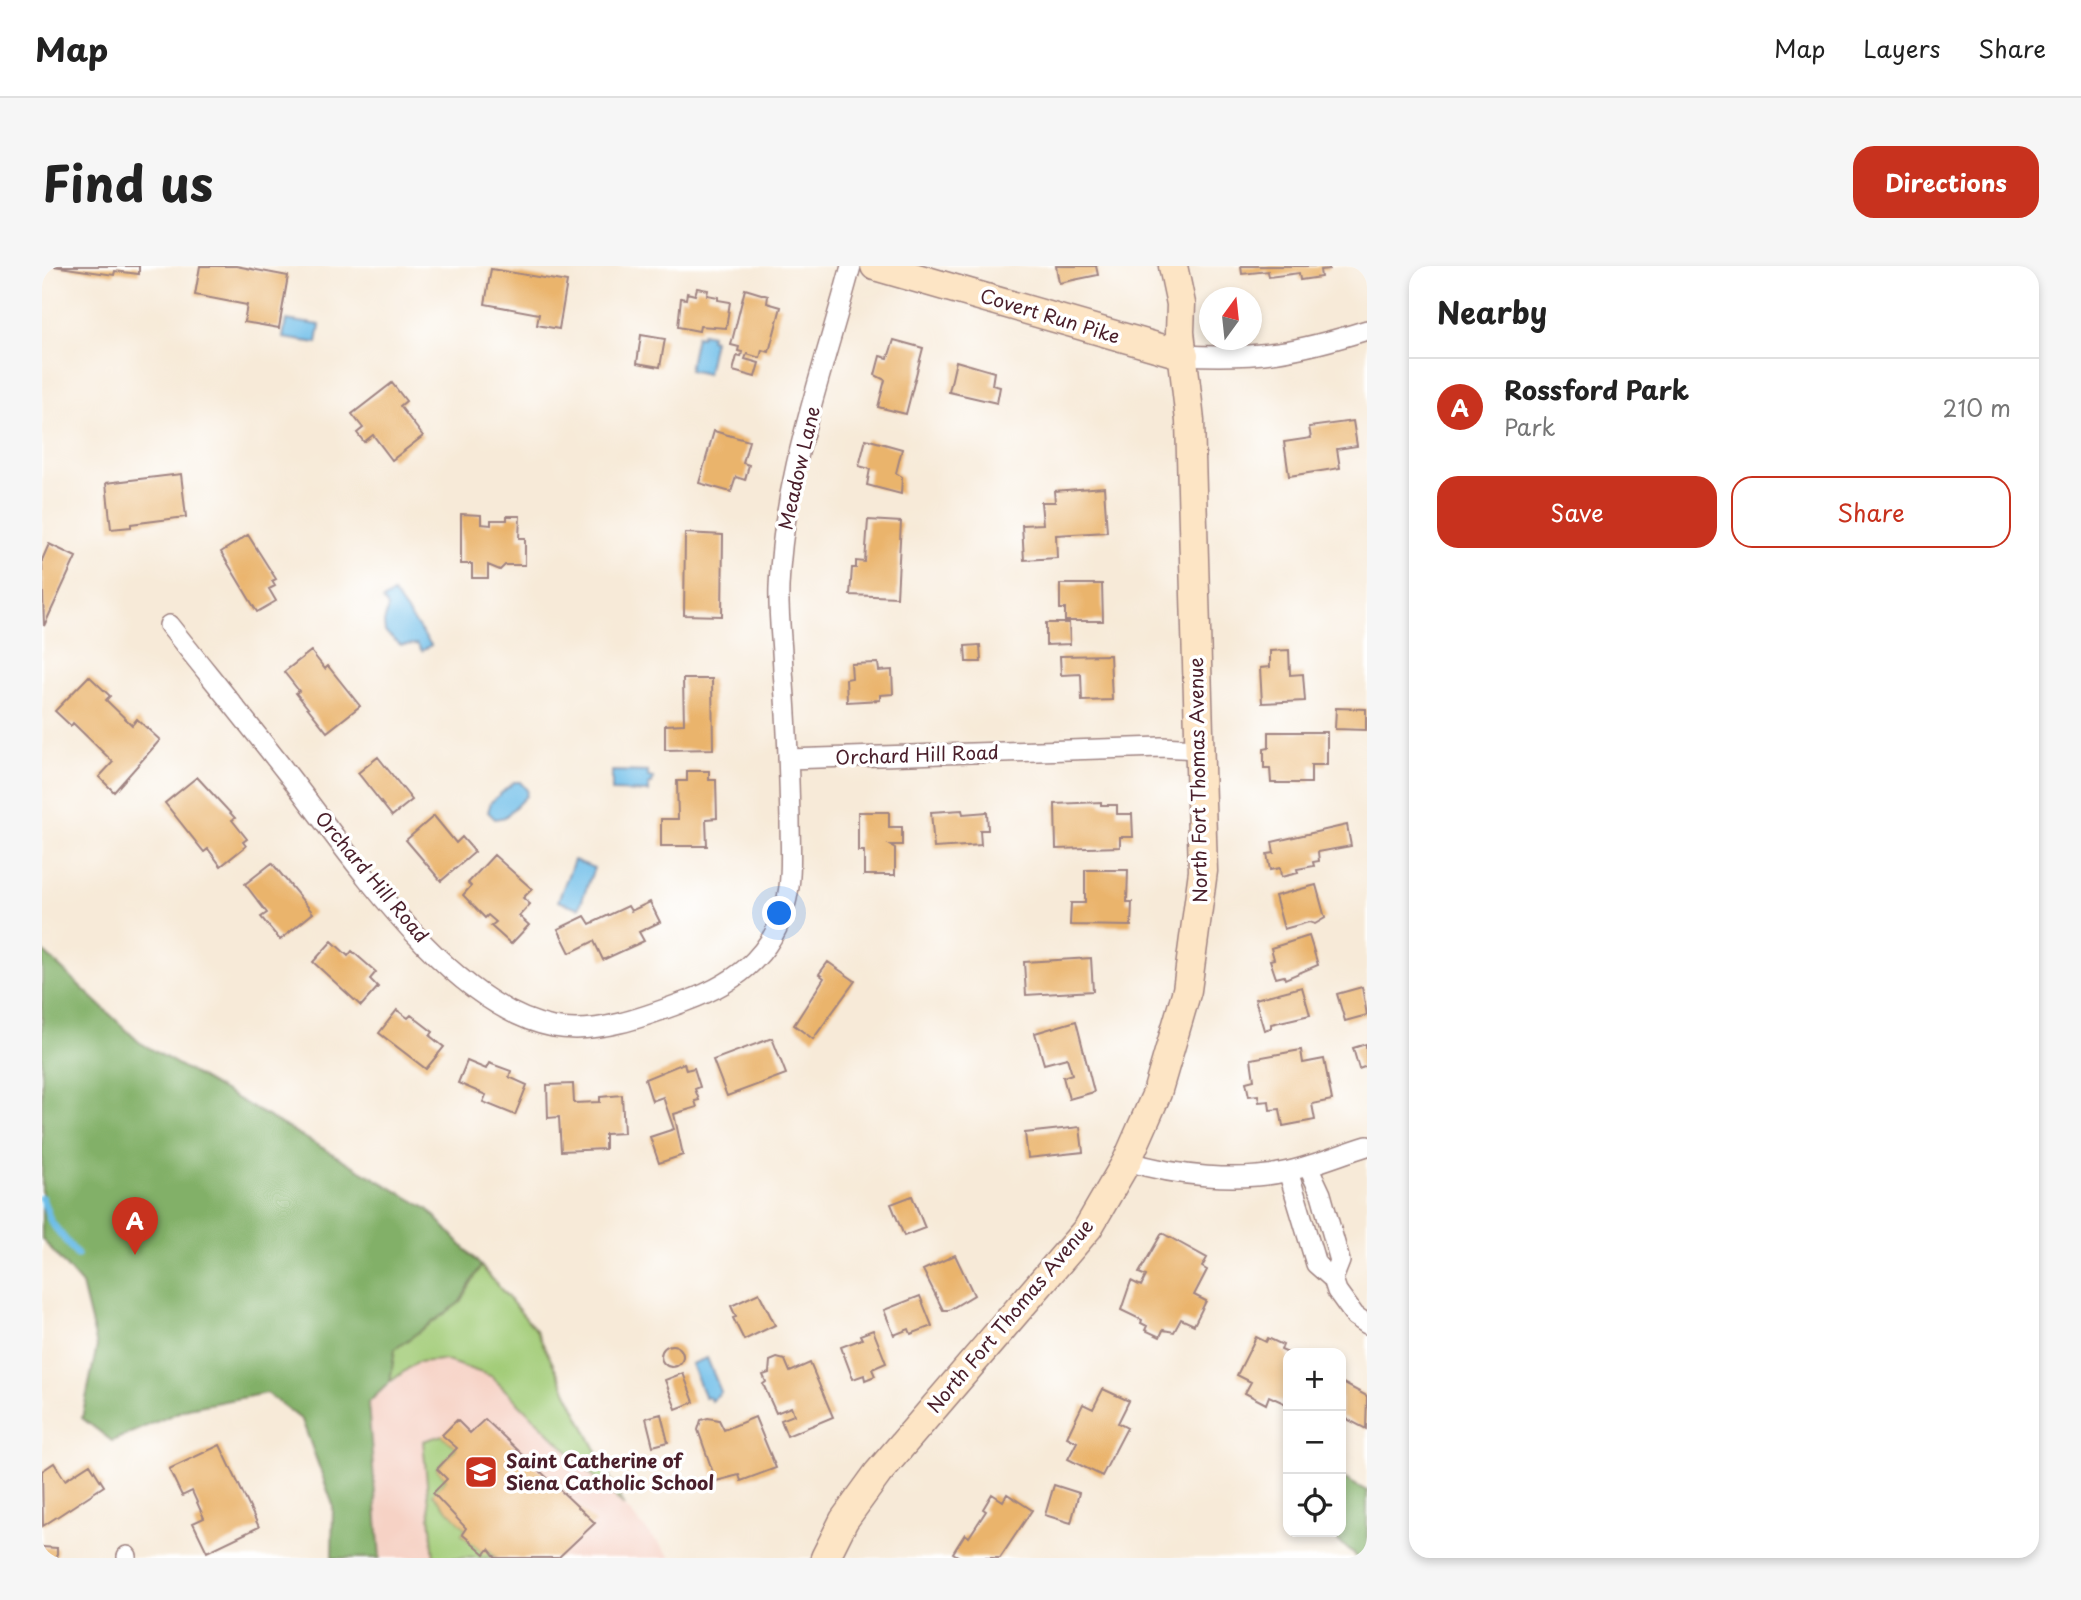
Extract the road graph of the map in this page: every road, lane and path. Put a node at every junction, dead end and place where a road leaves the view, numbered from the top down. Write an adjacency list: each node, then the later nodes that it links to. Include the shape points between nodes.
1 (851, 266): 8 (street, Meadow Lane, via 797,461 782,545 779,612)
2 (875, 266): 5 (street, Covert Run Pike)
3 (1173, 266): 5 (street, North Fort Thomas Avenue)
4 (1367, 330): 5 (street, via 1305,350 1270,355)
5 (1184, 355): 7 (street, North Fort Thomas Avenue, via 1194,509)
6 (169, 625): 8 (street, Orchard Hill Road, via 409,926 484,995 532,1022 555,1028 589,1028 668,1008 718,989 756,960 779,924 789,889)
7 (1198, 750): 8 (street, Orchard Hill Road, via 1161,747); 10 (street, North Fort Thomas Avenue, via 1203,871 1194,950 1157,1093)
8 (788, 759)
9 (1367, 1146): 11 (street)
10 (1127, 1161): 12 (street, via 1247,1178); 15 (street, North Fort Thomas Avenue, via 1088,1228 878,1473 844,1520)
11 (1308, 1166): 12 (street); 13 (street, via 1340,1261)
12 (1288, 1171): 13 (street, via 1316,1264)
13 (1333, 1279): 14 (street, via 1344,1303)
14 (1367, 1324)
15 (825, 1558)

